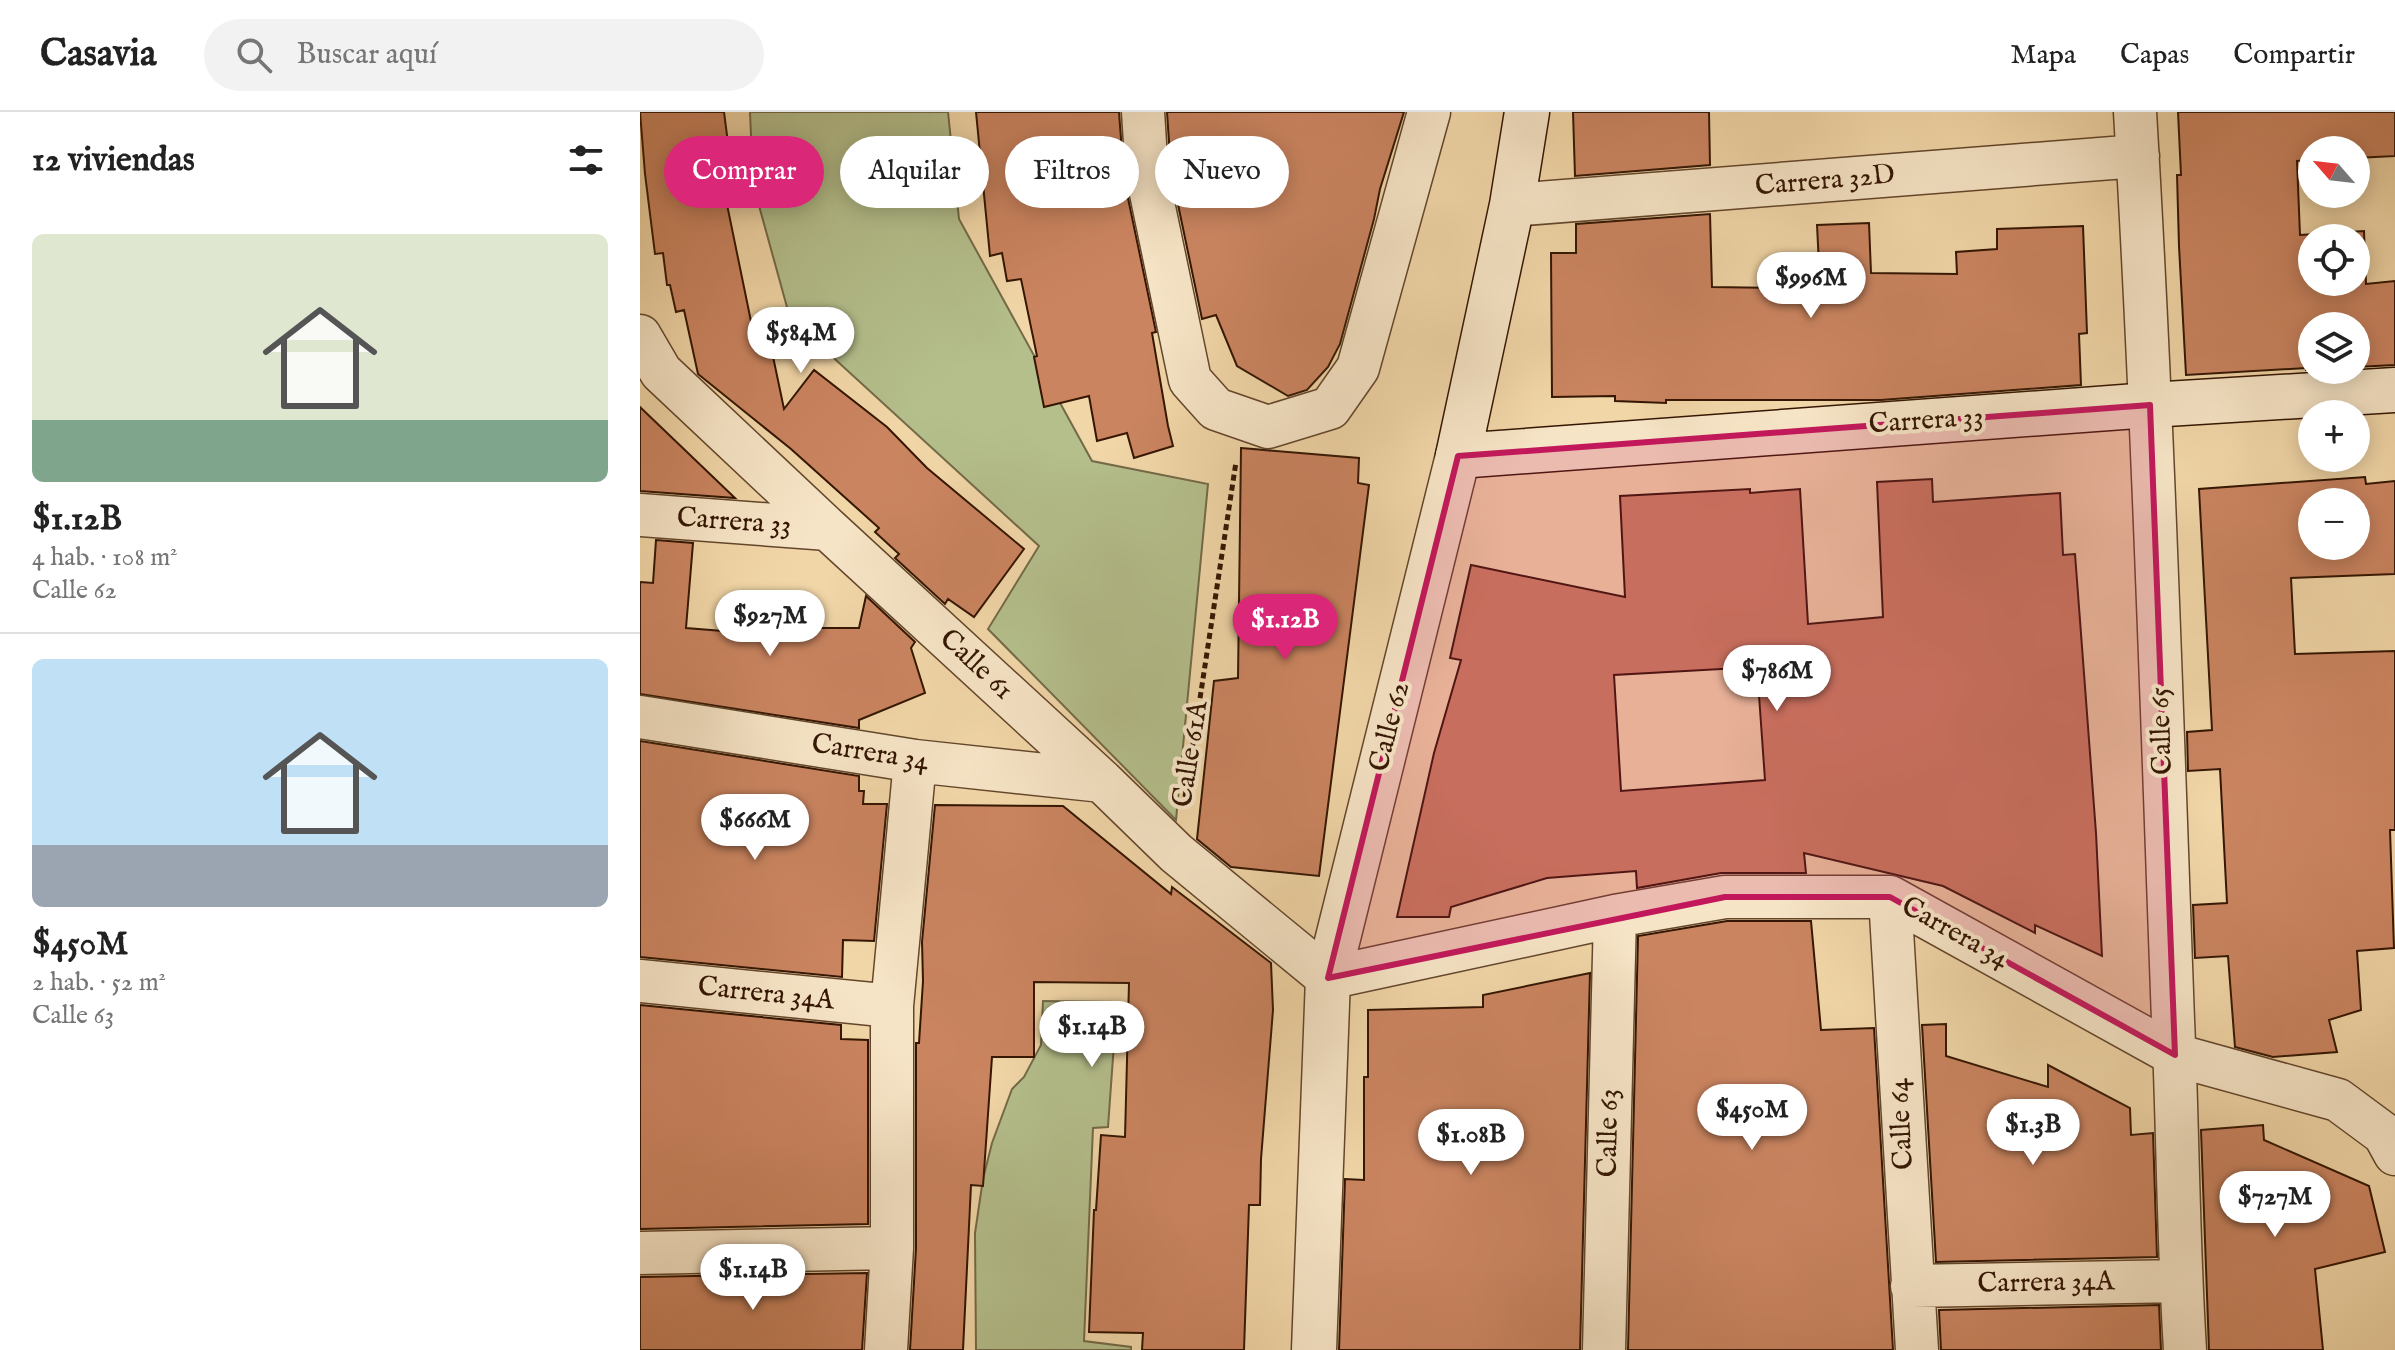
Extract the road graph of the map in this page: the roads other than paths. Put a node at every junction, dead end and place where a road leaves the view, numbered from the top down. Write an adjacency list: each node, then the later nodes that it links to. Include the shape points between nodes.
1 (1143, 112): 2 (street, via 1147,174 1190,380 1216,409 1268,427 1330,408 1358,368)
2 (1429, 112)
3 (1527, 112): 6 (main road, Calle 62)
4 (2135, 112): 5 (street, Calle 65)
5 (2138, 156): 6 (street, Carrera 32D); 10 (street, Calle 65)
6 (1512, 205): 11 (main road, Calle 62)
7 (640, 336): 8 (street, Calle 61)
8 (651, 372): 13 (street, Calle 61)
9 (2395, 390): 10 (main road, Carrera 33)
10 (2150, 405): 11 (main road, Carrera 33); 22 (street, Calle 65)
11 (1458, 456): 19 (main road, Calle 62)
12 (640, 515): 13 (street, Carrera 33)
13 (828, 529): 16 (street, Calle 61)
14 (640, 717): 15 (street, Carrera 34)
15 (915, 761): 16 (street, Carrera 34); 21 (street)
16 (1102, 781): 19 (street, Calle 61, via 1176,853)
17 (1890, 897): 18 (street, Carrera 34, via 1725,897); 22 (street, Carrera 34); 27 (street, Calle 64)
18 (1615, 916): 19 (street, Carrera 34); 30 (street, Calle 63)
19 (1328, 978): 29 (main road, Calle 62)
20 (640, 981): 21 (street, Carrera 34A)
21 (892, 1006): 24 (street)
22 (2175, 1055): 23 (street, Carrera 34, via 2338,1100 2384,1134); 26 (street, Calle 65)
23 (2395, 1154)
24 (892, 1248): 25 (street); 28 (street)
25 (640, 1253)
26 (2181, 1281): 27 (street, Carrera 34A); 32 (street, Calle 65)
27 (1912, 1286): 31 (street, Calle 64)
28 (886, 1350)
29 (1314, 1350)
30 (1604, 1350)
31 (1917, 1350)
32 (2185, 1350)

